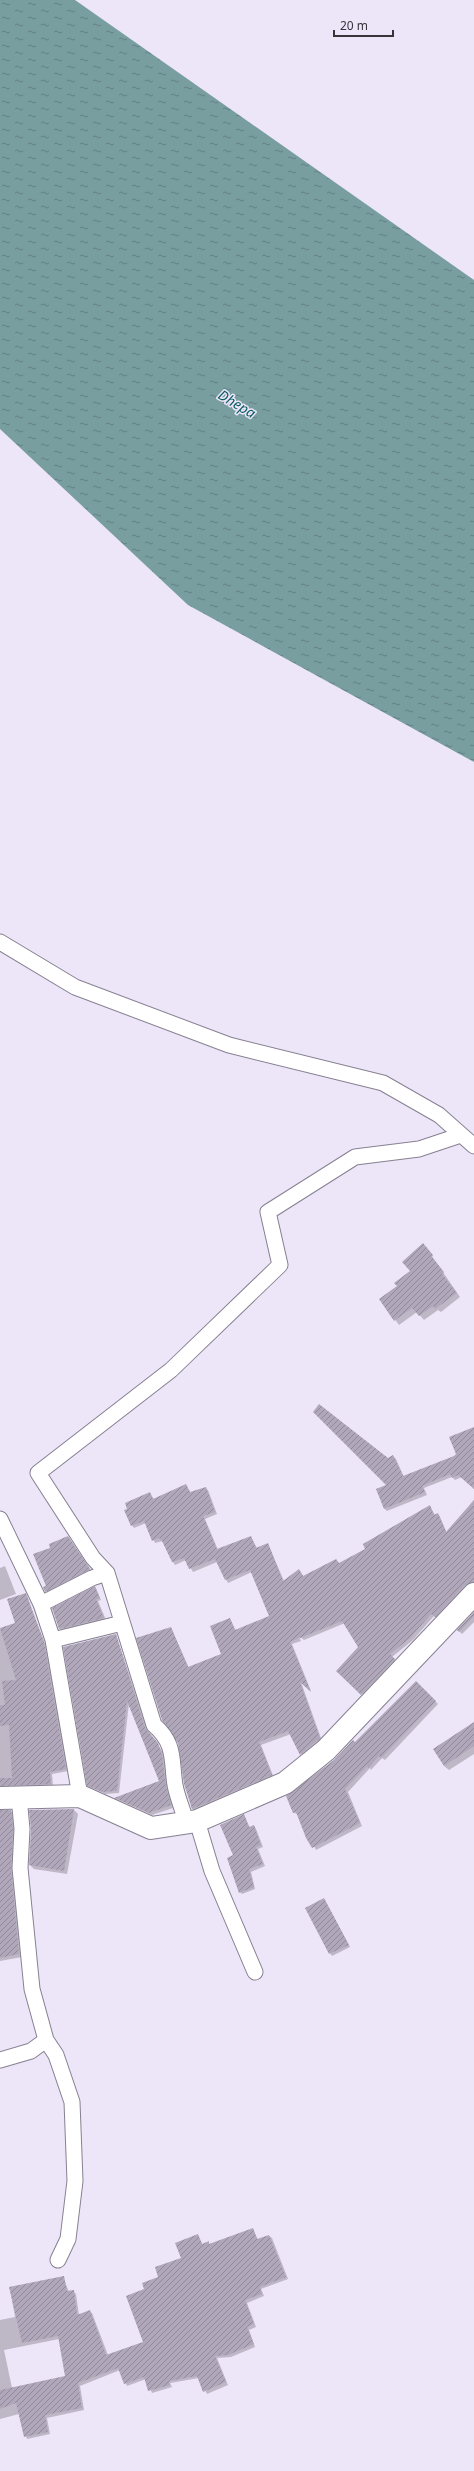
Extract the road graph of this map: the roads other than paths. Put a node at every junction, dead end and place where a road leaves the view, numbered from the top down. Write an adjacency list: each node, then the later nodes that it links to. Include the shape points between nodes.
1 (0, 942): 2 (street, via 75,987 229,1045 383,1083 439,1115)
2 (461, 1135): 3 (street); 5 (street, via 419,1149 355,1157 268,1212 280,1265 172,1370 38,1473 93,1558)
3 (474, 1146)
4 (0, 1519): 7 (street)
5 (107, 1573): 7 (street); 8 (street)
6 (474, 1594): 12 (street, via 326,1750 285,1782)
7 (41, 1604): 9 (street)
8 (122, 1623): 9 (street); 12 (street, via 154,1725 165,1734 175,1762 175,1785 185,1818)
9 (53, 1640): 10 (street)
10 (80, 1796): 11 (street); 12 (street, via 151,1828)
11 (10, 1798): 14 (street, via 22,1829 20,1868 23,1916 32,1989)
12 (198, 1821): 13 (street, via 212,1871)
13 (255, 1972)
14 (46, 2040): 15 (street, via 31,2052); 16 (street, via 56,2056 72,2102 75,2181 68,2239)
15 (0, 2060)
16 (58, 2260)

